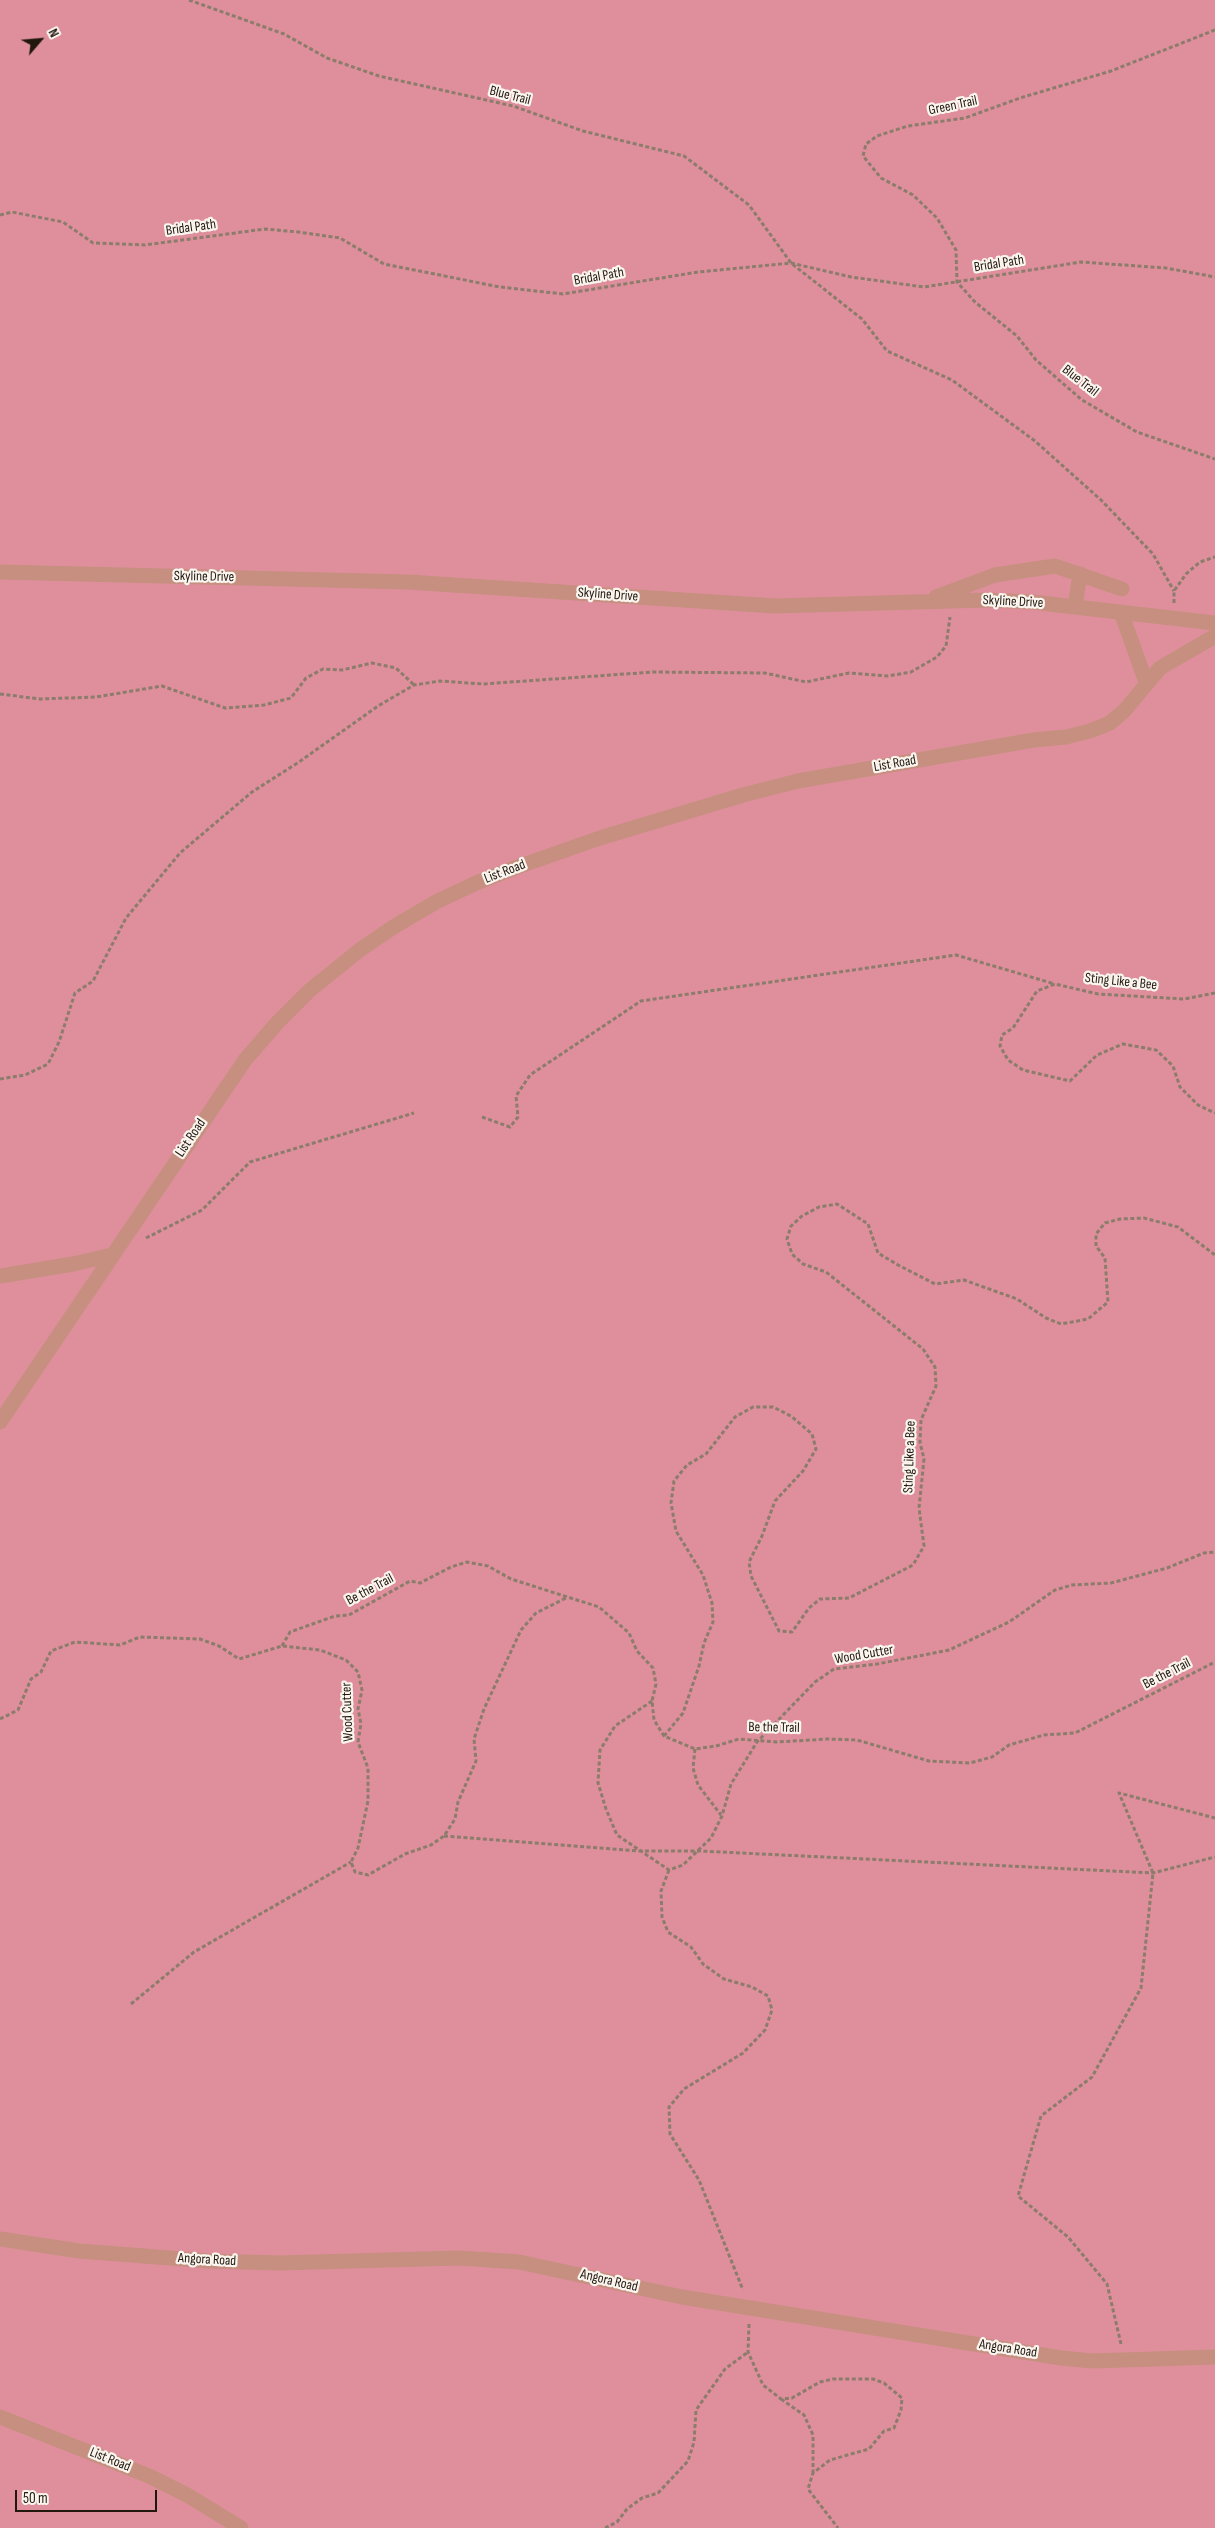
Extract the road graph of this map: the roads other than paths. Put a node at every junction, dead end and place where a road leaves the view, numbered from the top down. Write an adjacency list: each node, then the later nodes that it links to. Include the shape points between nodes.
1 (0, 572): 4 (street, Skyline Drive, via 408,582 775,606)
2 (1080, 574): 3 (street); 4 (street, via 1055,566 995,574); 5 (street)
3 (1122, 589)
4 (923, 602): 5 (street, Skyline Drive, via 1032,602)
5 (1075, 607): 6 (street, Skyline Drive)
6 (1121, 612): 7 (street, Skyline Drive); 9 (street)
7 (1215, 622)
8 (1215, 636): 9 (street, List Road, via 1160,668)
9 (1146, 682): 10 (street, List Road, via 1125,710 1110,723 1090,730 1066,737 798,781 743,795 538,860 436,902 361,949 310,990 276,1023 245,1060)
10 (112, 1254): 11 (street); 12 (street, List Road)
11 (0, 1276)
12 (0, 1422)
13 (0, 2239): 14 (street, Angora Road, via 79,2251 209,2261 495,2260 550,2267 640,2289 1061,2358 1093,2361)
14 (1215, 2357)
15 (0, 2417): 16 (street, List Road, via 150,2476)
16 (241, 2528)

